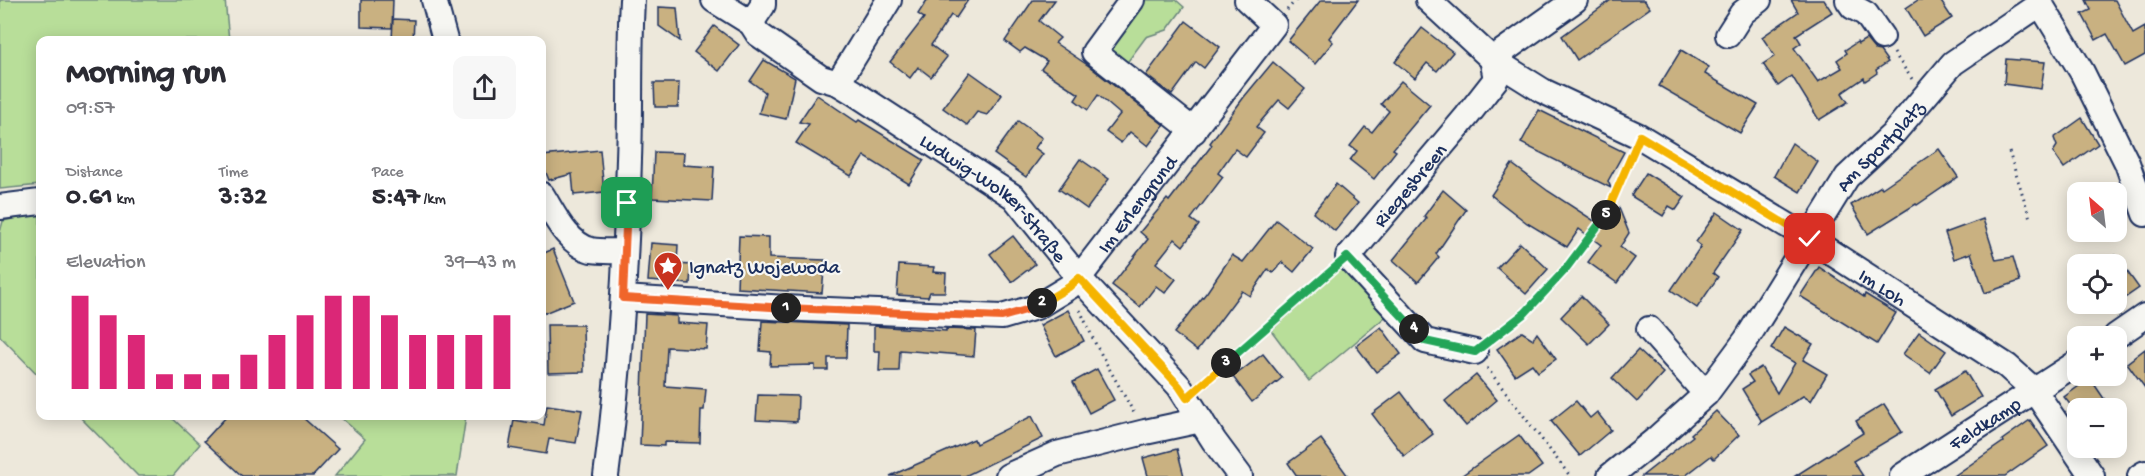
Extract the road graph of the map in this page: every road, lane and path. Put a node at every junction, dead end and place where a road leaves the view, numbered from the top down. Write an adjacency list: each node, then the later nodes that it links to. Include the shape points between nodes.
1 (434, 0): 15 (street)
2 (632, 0): 29 (street)
3 (714, 0): 13 (street, Ludwig-Wolker-Straße)
4 (763, 0): 13 (street)
5 (890, 0): 18 (street)
6 (1132, 0): 20 (street, via 1094,52)
7 (1247, 0): 20 (street, Im Erlengrund, via 1274,25)
8 (1428, 0): 17 (street, Im Loh)
9 (1575, 0): 17 (street)
10 (1759, 0): 14 (street, via 1742,13)
11 (1848, 0): 16 (street, via 1866,14)
12 (2039, 2): 19 (street, Am Sportplatz, via 1953,63); 26 (street, via 2082,72 2127,163)
13 (751, 23): 18 (street, Ludwig-Wolker-Straße, via 759,34 821,78)
14 (1728, 35)
15 (444, 36)
16 (1882, 37): 19 (path)
17 (1492, 59): 21 (street, Im Loh, via 1543,91); 30 (street, Riegesbreen, via 1496,79)
18 (838, 83): 31 (street, Ludwig-Wolker-Straße, via 1014,197)
19 (1925, 97): 28 (street, Am Sportplatz, via 1847,177)
20 (1194, 131): 31 (street, Im Erlengrund)
21 (1640, 136): 28 (street, Im Loh); 36 (path, via 1606,216 1564,271 1525,313)
22 (2008, 152): 27 (path)
23 (546, 201): 29 (street, via 576,243 591,250)
24 (36, 202): 25 (street)
25 (0, 207)
26 (2145, 214)
27 (2030, 218)
28 (1810, 239): 38 (street, Im Loh, via 2007,366); 39 (street, Am Sportplatz, via 1746,340)
29 (625, 251): 32 (street)
30 (1347, 257): 36 (street, via 1425,341); 40 (path)
31 (1074, 282): 32 (street, Im Erlengrund, via 1036,307 1002,317); 40 (street, Ludwig-Wolker-Straße); 42 (path, via 1096,345)
32 (623, 298): 44 (street)
33 (2145, 316): 34 (street)
34 (2127, 328)
35 (1649, 329): 39 (street)
36 (1475, 352): 47 (path)
37 (2067, 369): 38 (street, Feldkamp)
38 (2034, 390): 49 (street, Feldkamp); 50 (street, Im Loh)
39 (1706, 394): 48 (street, Am Sportplatz)
40 (1187, 398): 41 (street, Ludwig-Wolker-Straße)
41 (1201, 420): 42 (street); 46 (street, Ludwig-Wolker-Straße)
42 (1145, 432): 45 (street, via 1057,454)
43 (2145, 473): 51 (street)
44 (606, 476)
45 (1008, 476)
46 (1240, 476)
47 (1570, 476)
48 (1610, 476)
49 (1902, 476)
50 (2092, 476)
51 (2140, 476)

